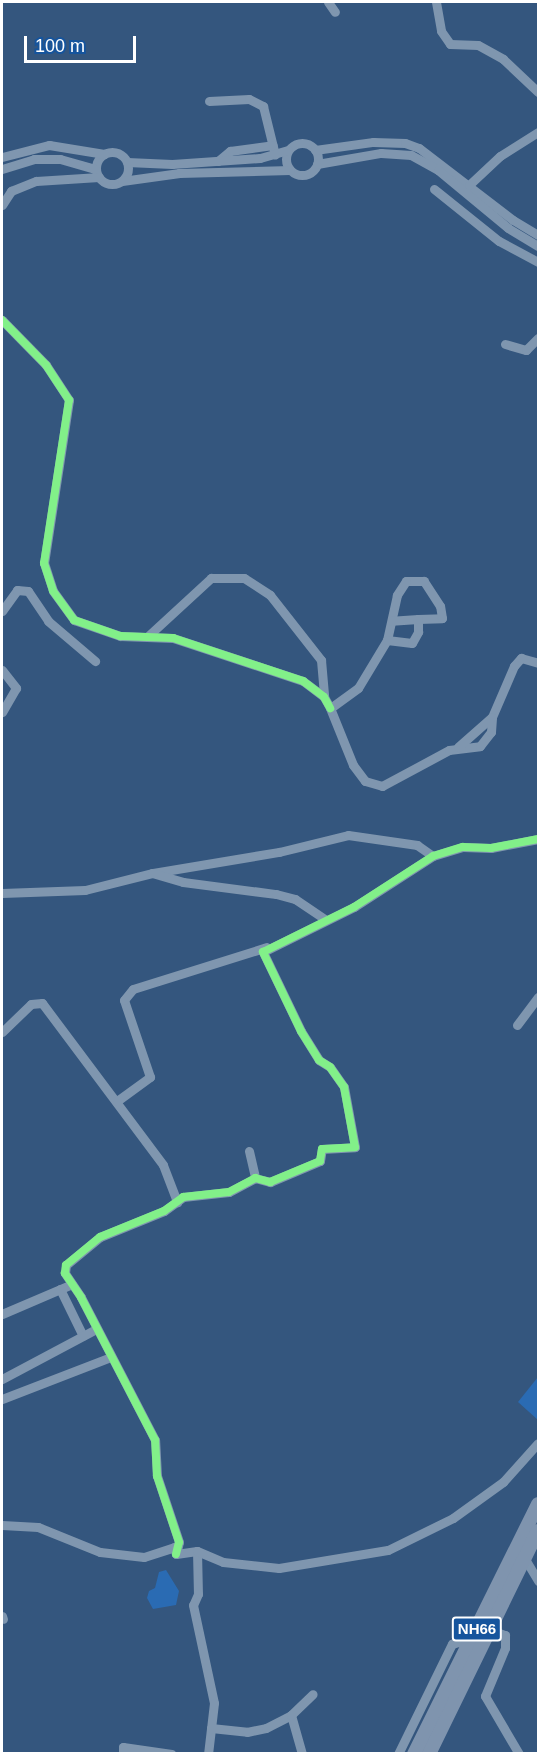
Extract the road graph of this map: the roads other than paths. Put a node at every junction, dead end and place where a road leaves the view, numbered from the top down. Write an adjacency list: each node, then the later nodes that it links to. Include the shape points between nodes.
1 (328, 2): 3 (street)
2 (436, 2): 4 (street, via 441,31 450,44 478,45 503,59)
3 (334, 12)
4 (538, 92)
5 (208, 101): 7 (street, via 249,99 263,106)
6 (538, 132): 20 (street, via 500,156)
7 (273, 145): 11 (street); 13 (street, via 230,151)
8 (288, 150): 9 (street, via 301,143); 11 (street); 17 (street, via 286,161)
9 (315, 150): 15 (street); 20 (street, via 373,142 405,143 419,148)
10 (104, 154): 12 (street, via 49,145); 14 (street, via 115,152); 18 (street)
11 (275, 155): 13 (street)
12 (2, 157)
13 (218, 161): 14 (street)
14 (127, 162): 19 (street, via 128,172)
15 (317, 164): 17 (street, via 305,174); 24 (street, via 381,153 411,155 438,170 508,228)
16 (2, 169): 18 (street, via 34,159 60,159)
17 (290, 170): 19 (street, via 179,173)
18 (98, 173): 19 (street, via 112,184); 22 (street, via 36,181 11,191)
19 (123, 181)
20 (469, 185): 23 (street)
21 (434, 189): 25 (street, via 499,240)
22 (2, 205)
23 (538, 235)
24 (538, 246)
25 (538, 262)
26 (2, 320): 27 (street)
27 (9, 329): 28 (street); 34 (street, via 46,365 69,399 46,533 44,563 53,591 74,620 120,636)
28 (2, 336)
29 (538, 338): 30 (street, via 526,350)
30 (505, 344)
31 (2, 611): 36 (street, via 17,590 28,591 48,621)
32 (418, 619): 33 (street); 33 (street, via 442,618 440,606 424,581 406,581 397,595); 35 (street, via 418,632 412,643)
33 (392, 621): 35 (street)
34 (148, 636): 39 (street, via 173,638 303,681); 39 (street, via 211,578 244,578 270,595 321,660)
35 (387, 640): 40 (street, via 358,688)
36 (95, 661)
37 (538, 663): 42 (street, via 519,659 508,675)
38 (2, 670): 41 (street, via 16,688)
39 (324, 697): 40 (street)
40 (330, 708): 43 (street, via 353,765 365,781 382,786 422,761)
41 (2, 712)
42 (492, 717): 43 (street); 43 (street, via 491,732 480,746)
43 (455, 749)
44 (538, 839): 45 (street, via 491,848 463,847)
45 (433, 856): 46 (street, via 417,845 348,835 279,852); 48 (street, via 407,869 385,889)
46 (152, 873): 47 (street, via 85,891); 48 (street, via 183,882 295,899)
47 (2, 893)
48 (325, 919): 49 (street, via 308,931)
49 (272, 945): 53 (street, via 134,989 124,1000 150,1077); 55 (street, via 263,952 266,964 319,1060 330,1067 344,1087 355,1147 322,1149 320,1161 270,1182)
50 (538, 997): 51 (street)
51 (517, 1025)
52 (2, 1032): 53 (street, via 31,1005 42,1003)
53 (117, 1101): 56 (street, via 163,1165)
54 (249, 1151): 55 (street)
55 (255, 1178): 56 (street, via 230,1192 187,1197)
56 (177, 1202): 57 (street, via 164,1211 109,1231 84,1248 64,1270)
57 (72, 1284): 58 (street); 60 (street)
58 (60, 1289): 59 (street); 61 (street)
59 (2, 1314)
60 (96, 1329): 61 (street); 62 (street)
61 (83, 1335): 63 (street)
62 (111, 1357): 64 (street); 70 (street, via 155,1440 157,1476 180,1542)
63 (2, 1379)
64 (2, 1399)
65 (538, 1443): 69 (street, via 503,1482 453,1518 388,1550 273,1568 217,1561)
66 (538, 1504): 74 (highway, NH66)
67 (2, 1525): 70 (street, via 38,1527 100,1552 144,1557 174,1547)
68 (538, 1531): 71 (highway, NH66)
69 (196, 1551): 70 (street); 77 (street, via 198,1594 194,1605 214,1703)
70 (176, 1554)
71 (525, 1559): 72 (street); 73 (highway, NH66)
72 (538, 1581)
73 (491, 1630): 84 (highway, NH66); 85 (street, via 504,1635 505,1648 485,1696)
74 (472, 1638): 82 (street, via 452,1644); 83 (highway, NH66)
75 (313, 1694): 76 (street)
76 (291, 1715): 77 (street, via 266,1728 247,1732); 81 (street)
77 (211, 1728): 80 (street)
78 (123, 1754): 79 (street, via 123,1747)
79 (172, 1754)
80 (208, 1754)
81 (302, 1754)
82 (398, 1754)
83 (414, 1754)
84 (429, 1754)
85 (519, 1754)

